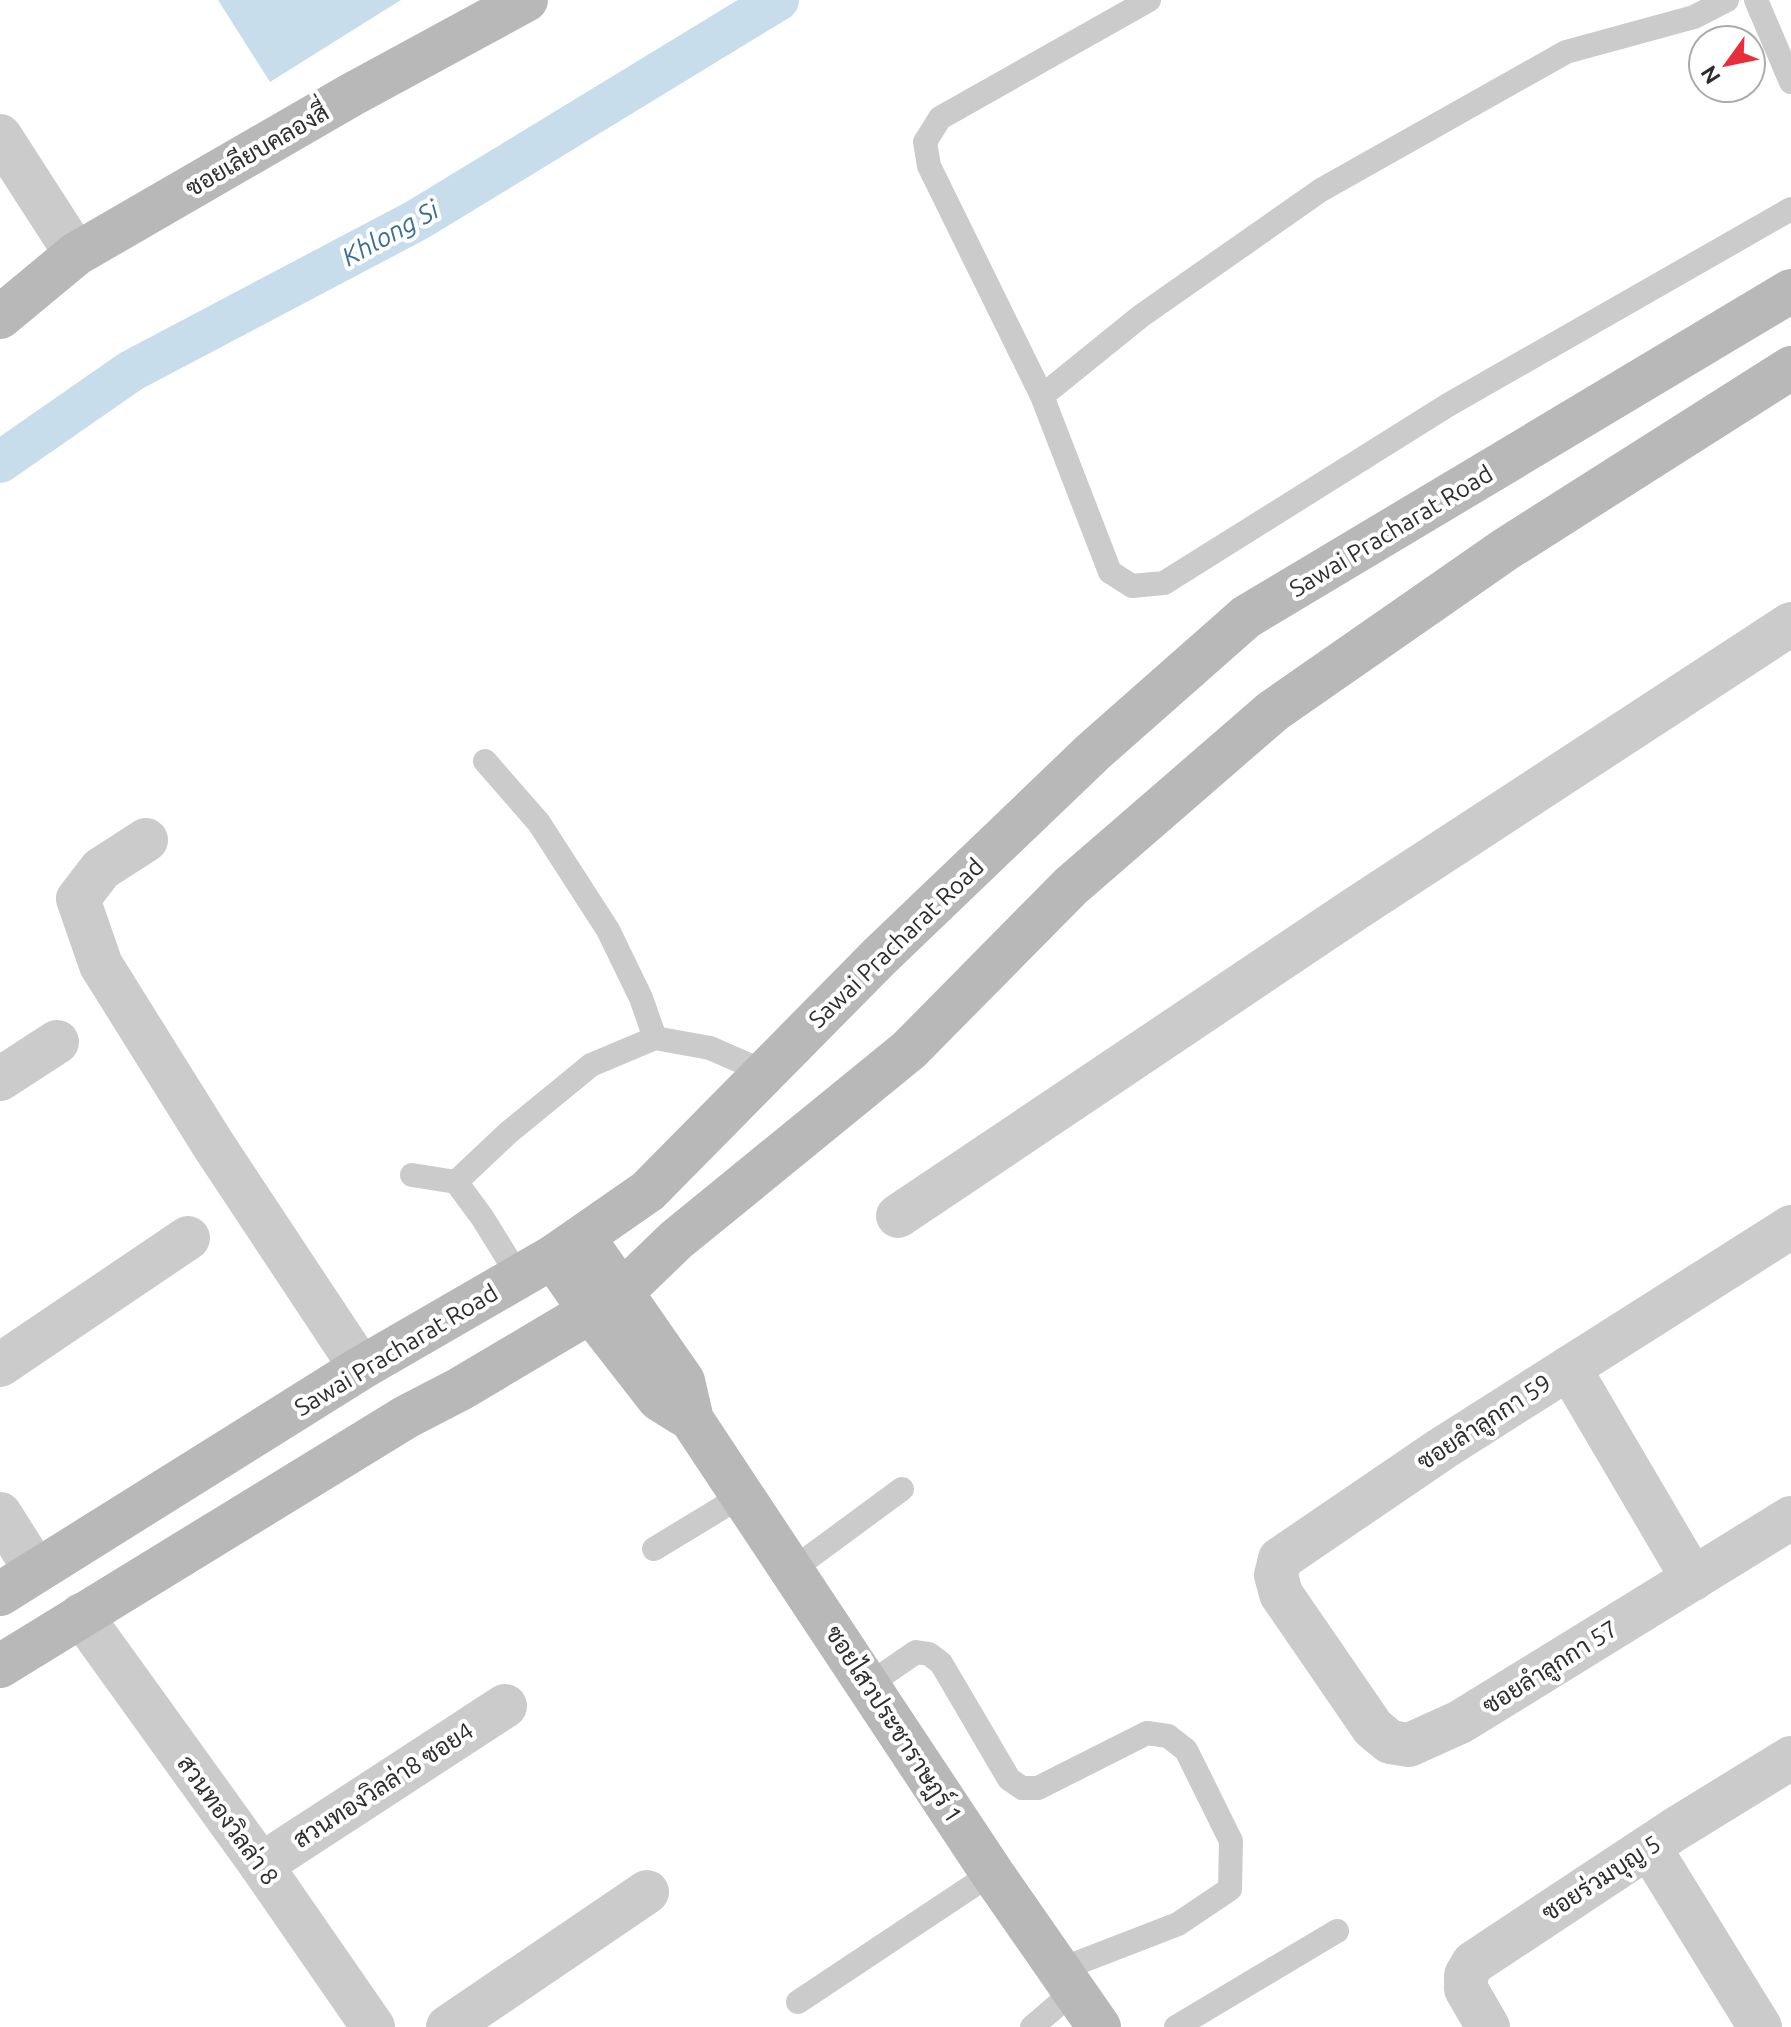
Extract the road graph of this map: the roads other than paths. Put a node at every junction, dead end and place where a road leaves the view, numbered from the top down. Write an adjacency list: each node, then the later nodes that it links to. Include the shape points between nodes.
1 (526, 0): 8 (main road, ซอยเลียบคลองสี่)
2 (1149, 0): 12 (lane, via 940,118 925,142 929,166)
3 (1727, 0): 12 (lane, via 1694,17 1566,52 1321,190 1141,316)
4 (1756, 0): 5 (lane)
5 (1791, 82)
6 (0, 136): 8 (street)
7 (1791, 209): 12 (lane, via 1448,405 1164,583 1132,586 1110,572)
8 (76, 254): 10 (main road, ซอยเลียบคลองสี่)
9 (1791, 291): 18 (main road, Sawai Pracharat Road, via 1246,617 1093,752)
10 (0, 317)
11 (1791, 368): 26 (main road, via 1506,549 1273,711 1071,886 909,1050)
12 (1042, 396)
13 (1791, 624): 22 (street)
14 (485, 761): 16 (lane, via 539,823 608,930)
15 (146, 840): 29 (street, via 101,869 78,899 101,965)
16 (655, 1038): 18 (lane, via 710,1048); 21 (lane, via 591,1065)
17 (57, 1042): 19 (street)
18 (765, 1072): 25 (main road, Sawai Pracharat Road, via 648,1191)
19 (0, 1079)
20 (412, 1175): 21 (lane)
21 (456, 1182): 25 (lane, via 482,1217)
22 (898, 1216)
23 (1791, 1227): 30 (street, ซอยลำลูกกา 59)
24 (188, 1238): 28 (street)
25 (552, 1257): 26 (main road); 27 (main road, Sawai Pracharat Road)
26 (606, 1303): 31 (main road); 33 (main road, ซอยไสวประชาราษฎร์ 1, via 659,1399 692,1420)
27 (426, 1332): 29 (main road, Sawai Pracharat Road); 31 (main road)
28 (0, 1365)
29 (361, 1368): 38 (main road, Sawai Pracharat Road)
30 (1569, 1368): 39 (street); 42 (street, ซอยลำลูกกา 59, via 1280,1559 1276,1575 1281,1594)
31 (460, 1389): 41 (main road)
32 (902, 1489): 37 (lane)
33 (743, 1495): 36 (lane); 37 (main road, ซอยไสวประชาราษฎร์ 1)
34 (0, 1514): 38 (street)
35 (1791, 1518): 39 (street, ซอยลำลูกกา 57)
36 (654, 1549)
37 (792, 1570): 44 (main road, ซอยไสวประชาราษฎร์ 1)
38 (36, 1571): 40 (main road, Sawai Pracharat Road)
39 (1693, 1579): 42 (street, ซอยลำลูกกา 57, via 1460,1722 1409,1745 1390,1742 1373,1728)
40 (0, 1594)
41 (81, 1615): 43 (main road); 48 (street, สวนทองวิลล่า 8)
42 (1327, 1661)
43 (0, 1666)
44 (868, 1685): 49 (main road, ซอยไสวประชาราษฎร์ 1); 52 (lane, via 916,1652 929,1654 941,1663 1009,1779 1022,1788 1038,1788 1147,1733 1168,1736 1186,1750 1231,1841 1230,1889 1178,1924)
45 (505, 1706): 48 (street, สวนทองวิลล่า8 ซอย4)
46 (1791, 1758): 47 (street, ซอยร่วมบุญ 5)
47 (1649, 1847): 59 (street, ซอยร่วมบุญ 5, via 1473,1963 1466,1989); 60 (street)
48 (261, 1865): 54 (street, สวนทองวิลล่า 8)
49 (992, 1873): 52 (main road, ซอยไสวประชาราษฎร์ 1); 53 (lane)
50 (647, 1892): 55 (street)
51 (1337, 1931): 58 (lane)
52 (1066, 1981): 56 (lane); 57 (main road, ซอยไสวประชาราษฎร์ 1)
53 (798, 2002)
54 (373, 2027)
55 (448, 2027)
56 (1032, 2027)
57 (1099, 2027)
58 (1176, 2027)
59 (1488, 2027)
60 (1760, 2027)

